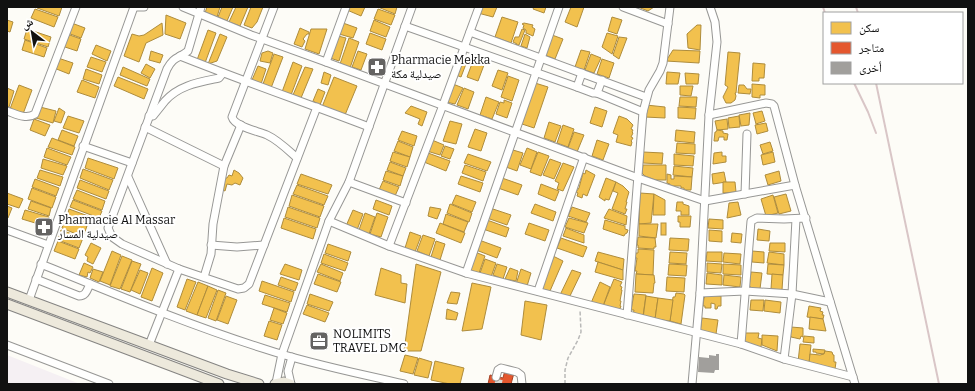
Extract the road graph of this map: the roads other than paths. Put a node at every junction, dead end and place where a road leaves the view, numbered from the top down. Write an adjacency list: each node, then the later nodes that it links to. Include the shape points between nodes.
1 (76, 7): 33 (street, via 35,114 25,117)
2 (134, 7): 3 (street); 42 (street)
3 (144, 7)
4 (183, 7): 13 (street)
5 (274, 7): 17 (street)
6 (346, 7): 21 (street)
7 (412, 7): 15 (street)
8 (478, 7): 16 (street)
9 (560, 7): 20 (street)
10 (623, 7): 14 (street)
11 (670, 7): 14 (street)
12 (710, 7): 35 (street, via 717,42)
13 (199, 10): 17 (street); 19 (street, via 188,51)
14 (668, 24): 30 (street, via 663,63)
15 (406, 26): 18 (street); 27 (street)
16 (470, 32): 18 (street); 20 (street)
17 (262, 39): 21 (street); 26 (street)
18 (464, 47): 23 (street); 31 (street)
19 (180, 56): 22 (street); 36 (street, via 173,59 167,69)
20 (541, 59): 23 (street); 24 (street)
21 (326, 62): 27 (street)
22 (223, 73): 26 (street); 36 (street, via 219,78 197,82 174,93 154,115)
23 (536, 73): 28 (street); 40 (street)
24 (582, 73): 25 (street); 28 (street)
25 (602, 80): 29 (street); 30 (street)
26 (245, 82): 32 (street); 37 (street, via 232,117)
27 (384, 84): 31 (street); 39 (street)
28 (577, 87): 29 (street)
29 (597, 93): 34 (street)
30 (646, 97): 34 (street)
31 (444, 105): 40 (street); 53 (street)
32 (316, 107): 39 (street); 44 (street)
33 (7, 111)
34 (643, 112): 48 (street)
35 (709, 115): 50 (street, via 766,103 772,104 776,109); 52 (street)
36 (150, 116): 38 (street)
37 (241, 125): 44 (street, via 268,136); 46 (street)
38 (145, 127): 45 (street); 46 (street)
39 (369, 127): 49 (street)
40 (516, 132): 43 (street); 65 (street)
41 (747, 134): 51 (street)
42 (83, 146): 45 (street); 58 (street)
43 (584, 157): 48 (street); 71 (street)
44 (297, 158): 60 (street)
45 (132, 163): 47 (street)
46 (224, 166): 59 (street, via 212,224)
47 (128, 177): 63 (street); 63 (street, via 108,228 110,233 122,244)
48 (638, 178): 52 (street); 78 (street)
49 (349, 182): 53 (street); 56 (street)
50 (795, 185): 51 (street); 54 (street)
51 (745, 194): 52 (street)
52 (705, 201): 72 (street)
53 (406, 203): 61 (street)
54 (806, 218): 55 (street); 75 (street)
55 (796, 219): 69 (street, via 757,218 751,221); 73 (street)
56 (330, 222): 61 (street); 83 (street)
57 (7, 230): 58 (street)
58 (48, 245): 62 (street)
59 (211, 245): 60 (street); 66 (street)
60 (264, 245): 66 (street, via 244,288)
61 (390, 246): 65 (street)
62 (41, 264): 67 (street); 68 (street)
63 (167, 264): 64 (street)
64 (179, 269): 66 (street); 77 (street)
65 (466, 273): 71 (street)
66 (204, 277)
67 (36, 280): 68 (street, via 79,296 84,295); 74 (street)
68 (90, 284): 77 (street)
69 (745, 291): 72 (street); 73 (street); 80 (street)
70 (7, 292): 74 (main road)
71 (538, 292): 78 (street)
72 (700, 293): 79 (street)
73 (792, 294): 75 (street); 85 (street)
74 (29, 300): 82 (main road)
75 (830, 302): 87 (street)
76 (7, 304): 89 (main road)
77 (162, 312): 82 (street); 83 (street)
78 (627, 315): 79 (street)
79 (697, 333): 80 (street); 95 (street)
80 (741, 344): 85 (street)
81 (7, 345): 88 (street)
82 (149, 345): 90 (main road)
83 (282, 354): 84 (street); 91 (street)
84 (292, 357): 92 (street, via 288,371); 93 (street)
85 (784, 359): 87 (street)
86 (496, 377): 94 (street, via 501,368 515,371 521,375)
87 (854, 380)
88 (109, 384)
89 (219, 384)
90 (259, 384)
91 (275, 384): 92 (main road)
92 (291, 384)
93 (404, 384)
94 (522, 384)
95 (692, 384)

